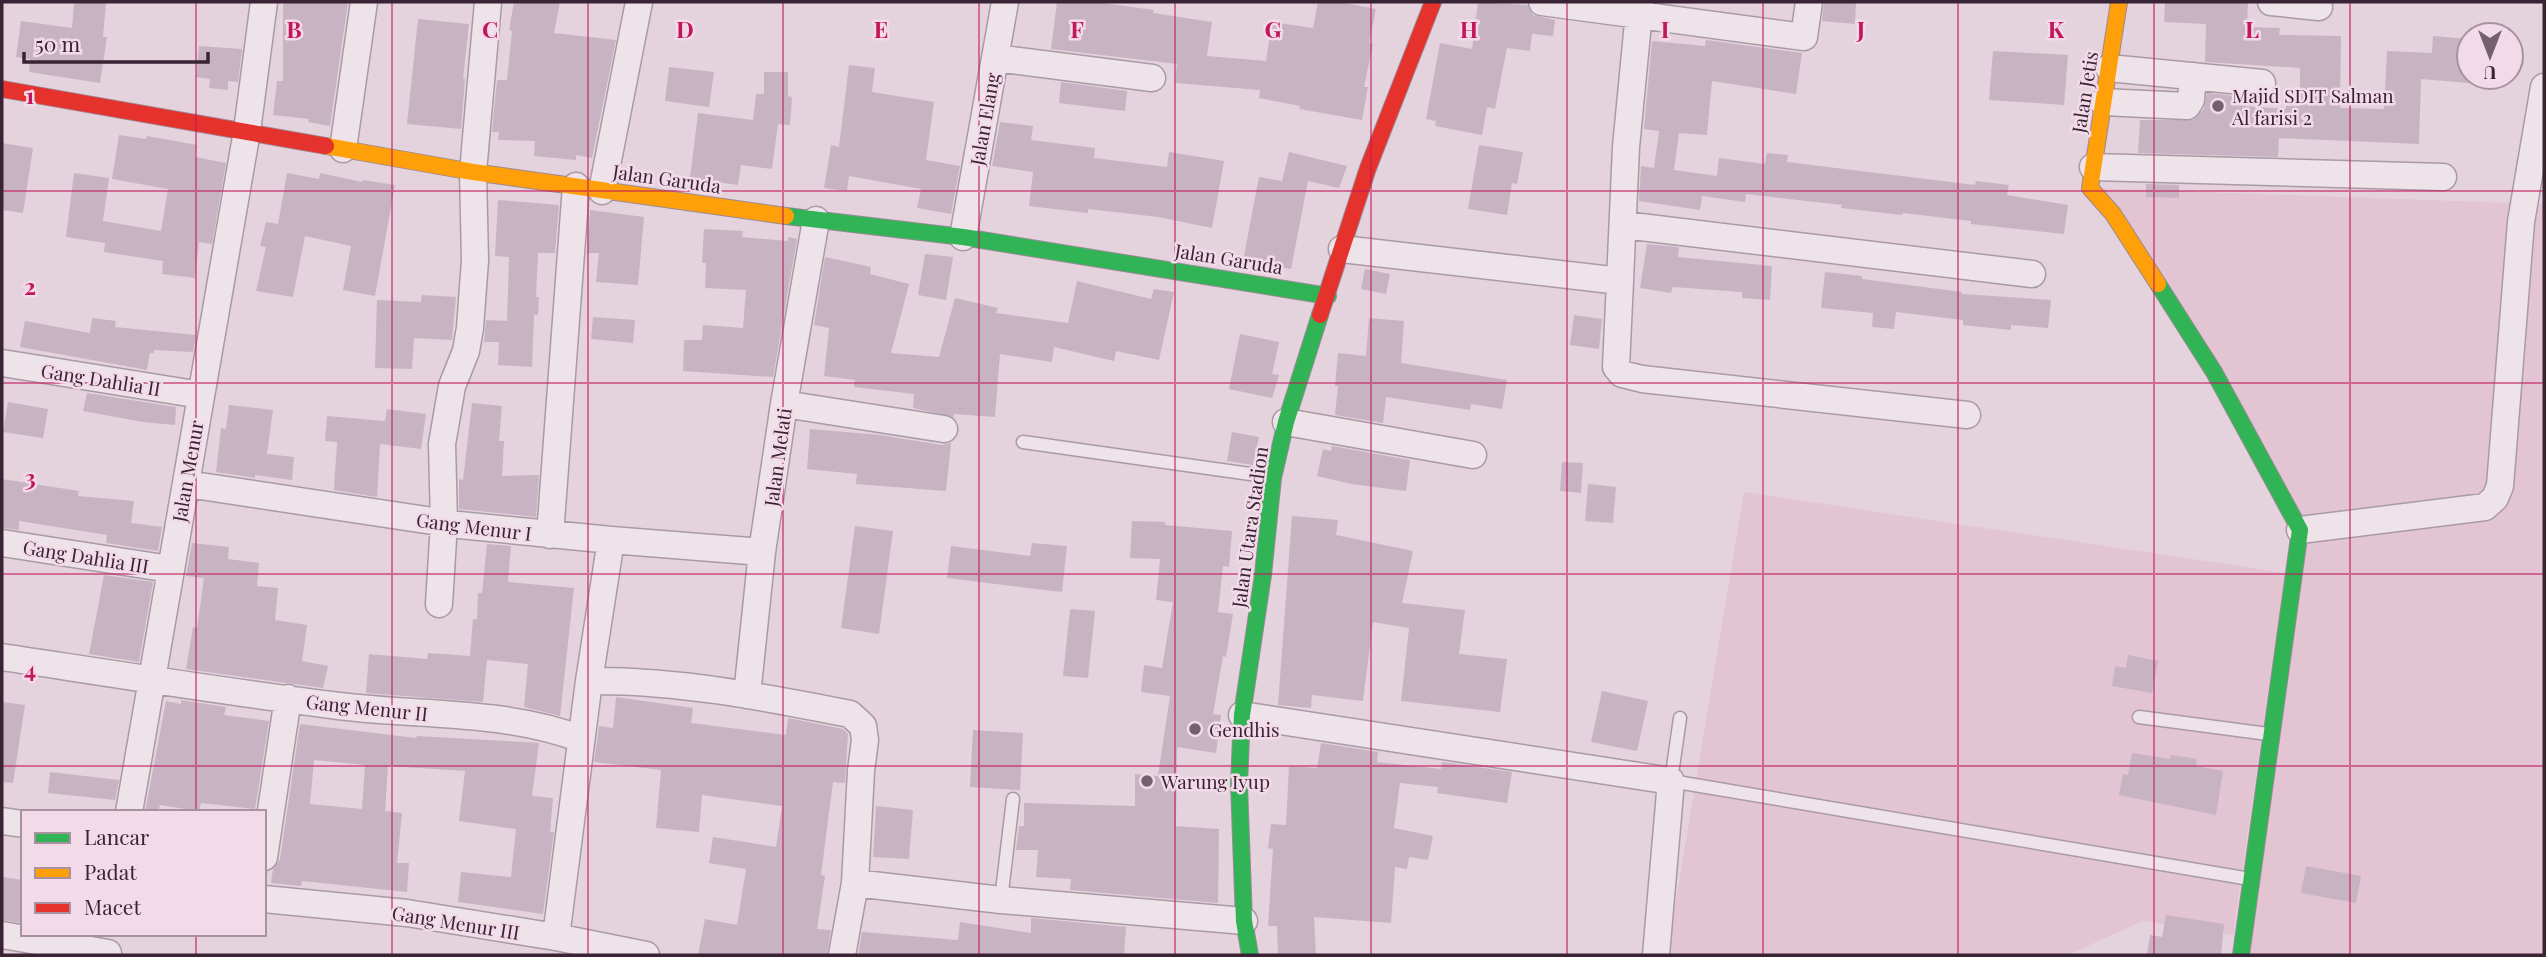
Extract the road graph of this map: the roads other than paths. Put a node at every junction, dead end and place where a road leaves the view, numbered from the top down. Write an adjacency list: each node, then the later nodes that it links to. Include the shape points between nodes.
1 (264, 2): 21 (street, Jalan Menur)
2 (364, 2): 22 (street)
3 (488, 2): 23 (street)
4 (639, 2): 27 (street)
5 (1005, 2): 13 (street, Jalan Elang)
6 (1433, 2): 31 (street, Jalan Utara Stadion, via 1368,167)
7 (1542, 2): 12 (street)
8 (1810, 2): 12 (street, via 1804,37)
9 (2119, 2): 14 (street, Jalan Jetis)
10 (2271, 2): 11 (street)
11 (2319, 7)
12 (1639, 8): 29 (street)
13 (995, 58): 16 (street); 30 (street, Jalan Elang)
14 (2109, 68): 15 (street); 20 (street, Jalan Jetis)
15 (2193, 76): 17 (street); 20 (street, via 2187,106)
16 (1152, 78)
17 (2262, 83)
18 (2544, 87): 46 (street, via 2521,222 2500,486 2495,498 2485,507)
19 (2, 89): 21 (street, Jalan Garuda)
20 (2104, 102): 24 (street, Jalan Jetis)
21 (247, 131): 22 (street, Jalan Garuda); 36 (street, Jalan Menur)
22 (343, 149): 23 (street, Jalan Garuda)
23 (473, 172): 26 (street, Jalan Garuda); 45 (street, via 475,260 470,328 442,444)
24 (2092, 177): 25 (street); 46 (street, via 2214,372)
25 (2444, 177)
26 (576, 186): 27 (street, Jalan Garuda); 47 (street)
27 (602, 191): 28 (street, Jalan Garuda)
28 (816, 220): 30 (street, Jalan Garuda); 37 (street, Jalan Melati)
29 (1624, 225): 32 (street); 33 (street)
30 (964, 237): 34 (street, Jalan Garuda)
31 (1342, 249): 33 (street); 34 (street, Jalan Utara Stadion)
32 (2032, 274)
33 (1620, 281): 38 (street, via 1616,367 1622,374)
34 (1328, 296): 39 (street, Jalan Utara Stadion)
35 (2, 363): 36 (street, Gang Dahlia II)
36 (201, 395): 44 (street, Jalan Menur)
37 (784, 404): 40 (street); 50 (street, Jalan Melati)
38 (1967, 415)
39 (1286, 422): 42 (street); 43 (street, Jalan Utara Stadion)
40 (944, 429)
41 (1023, 442): 43 (lane)
42 (1473, 455)
43 (1273, 478): 58 (street, Jalan Utara Stadion)
44 (187, 484): 45 (street, Gang Menur I); 51 (street, Jalan Menur)
45 (444, 523): 47 (street, Gang Menur I); 52 (street)
46 (2300, 530): 61 (street)
47 (550, 535): 48 (street, Gang Menur I)
48 (611, 540): 50 (street, Gang Menur I); 55 (street)
49 (2, 543): 51 (street, Gang Dahlia III)
50 (762, 552): 56 (street, Jalan Melati)
51 (170, 569): 54 (street, Jalan Menur)
52 (439, 604)
53 (2, 657): 54 (street, Gang Menur II)
54 (151, 680): 57 (street, Gang Menur II); 65 (street, Jalan Menur)
55 (589, 681): 56 (street); 62 (street)
56 (747, 695): 70 (street, via 850,714 863,726)
57 (288, 698): 62 (street, Gang Menur II, via 509,721); 68 (street)
58 (1242, 715): 63 (street); 73 (street, Jalan Utara Stadion)
59 (2139, 717): 61 (lane)
60 (1680, 718): 63 (lane)
61 (2272, 735): 69 (street)
62 (581, 739): 75 (street)
63 (1671, 781): 69 (lane); 80 (street)
64 (1013, 799): 72 (lane)
65 (129, 810)
66 (2, 821): 67 (street)
67 (21, 824)
68 (266, 844)
69 (2252, 879): 81 (street)
70 (855, 883): 72 (street); 78 (street)
71 (266, 899): 75 (street, Gang Menur III, via 407,914)
72 (1001, 900): 73 (street)
73 (1244, 921): 79 (street, Jalan Utara Stadion)
74 (2, 935): 76 (street)
75 (556, 937): 77 (street, Gang Menur III)
76 (108, 948)
77 (646, 955)
78 (842, 955)
79 (1250, 955)
80 (1656, 955)
81 (2241, 955)

